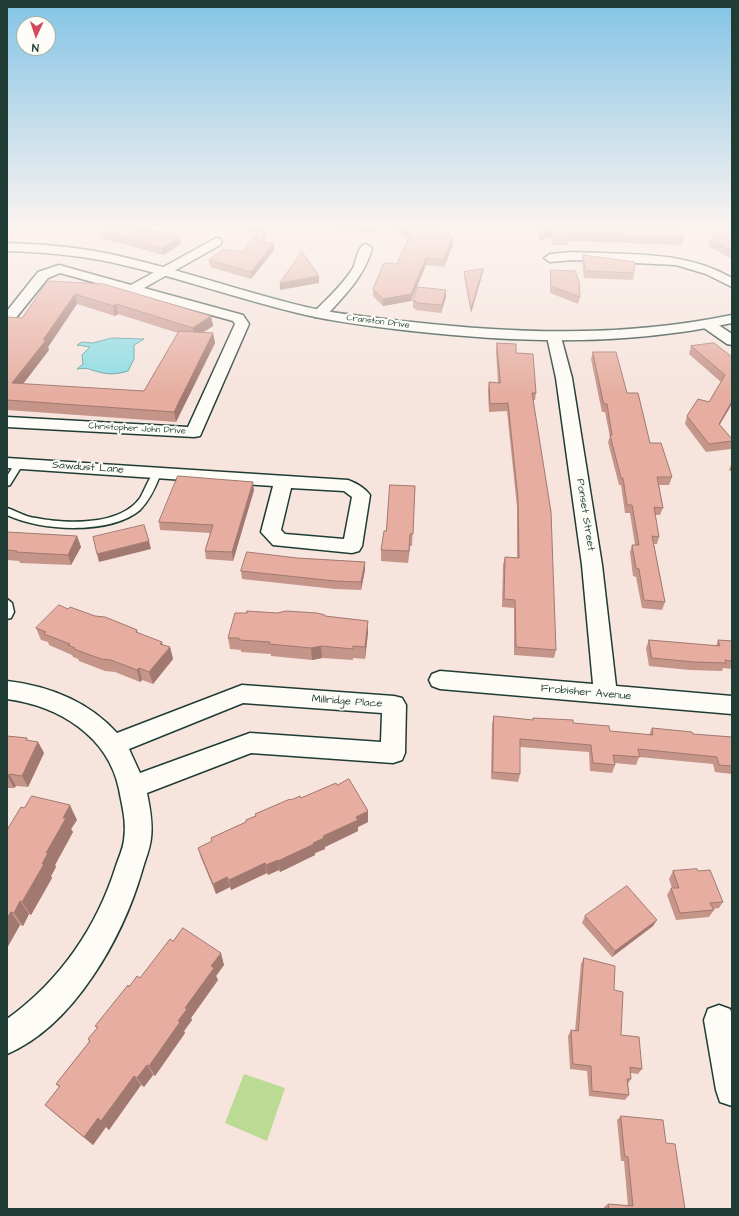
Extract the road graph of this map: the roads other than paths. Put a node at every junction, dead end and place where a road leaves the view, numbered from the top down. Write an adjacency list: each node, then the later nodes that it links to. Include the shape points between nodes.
1 (38, 283): 8 (street, via 10,316)
2 (113, 283): 6 (street)
3 (144, 283): 6 (street)
4 (203, 283): 7 (street, Cranston Drive)
5 (349, 283): 7 (street)
6 (134, 288): 13 (street, Christopher John Drive, via 241,321 242,324 194,432)
7 (320, 314): 11 (street, Cranston Drive, via 502,335)
8 (7, 315)
9 (732, 319): 10 (street, Cranston Drive)
10 (709, 324): 11 (street, Cranston Drive, via 626,335); 12 (street)
11 (554, 337): 23 (street, Ponset Street, via 564,378 592,565)
12 (732, 341)
13 (7, 422)
14 (13, 463): 15 (street, Sawdust Lane); 17 (lane, Sawdust Lane)
15 (157, 473): 16 (street, Sawdust Lane); 18 (lane, via 142,503 121,517 106,521 73,524 37,522)
16 (283, 482): 16 (street, Sawdust Lane, via 348,486 362,495 352,546 280,540 271,532)
17 (7, 483)
18 (7, 512)
19 (7, 603): 20 (lane)
20 (7, 615)
21 (440, 680): 23 (street, Frobisher Avenue)
22 (7, 690): 25 (street, via 46,698 70,709 103,733)
23 (606, 695): 24 (street, Frobisher Avenue)
24 (732, 705)
25 (113, 746): 26 (street, via 126,766); 26 (street, Millridge Place, via 242,694 394,705 393,753 250,743)
26 (131, 788): 28 (street, via 137,814 138,839 119,900 86,961 62,992 32,1021)
27 (719, 1020): 29 (street)
28 (7, 1038)
29 (732, 1090)

